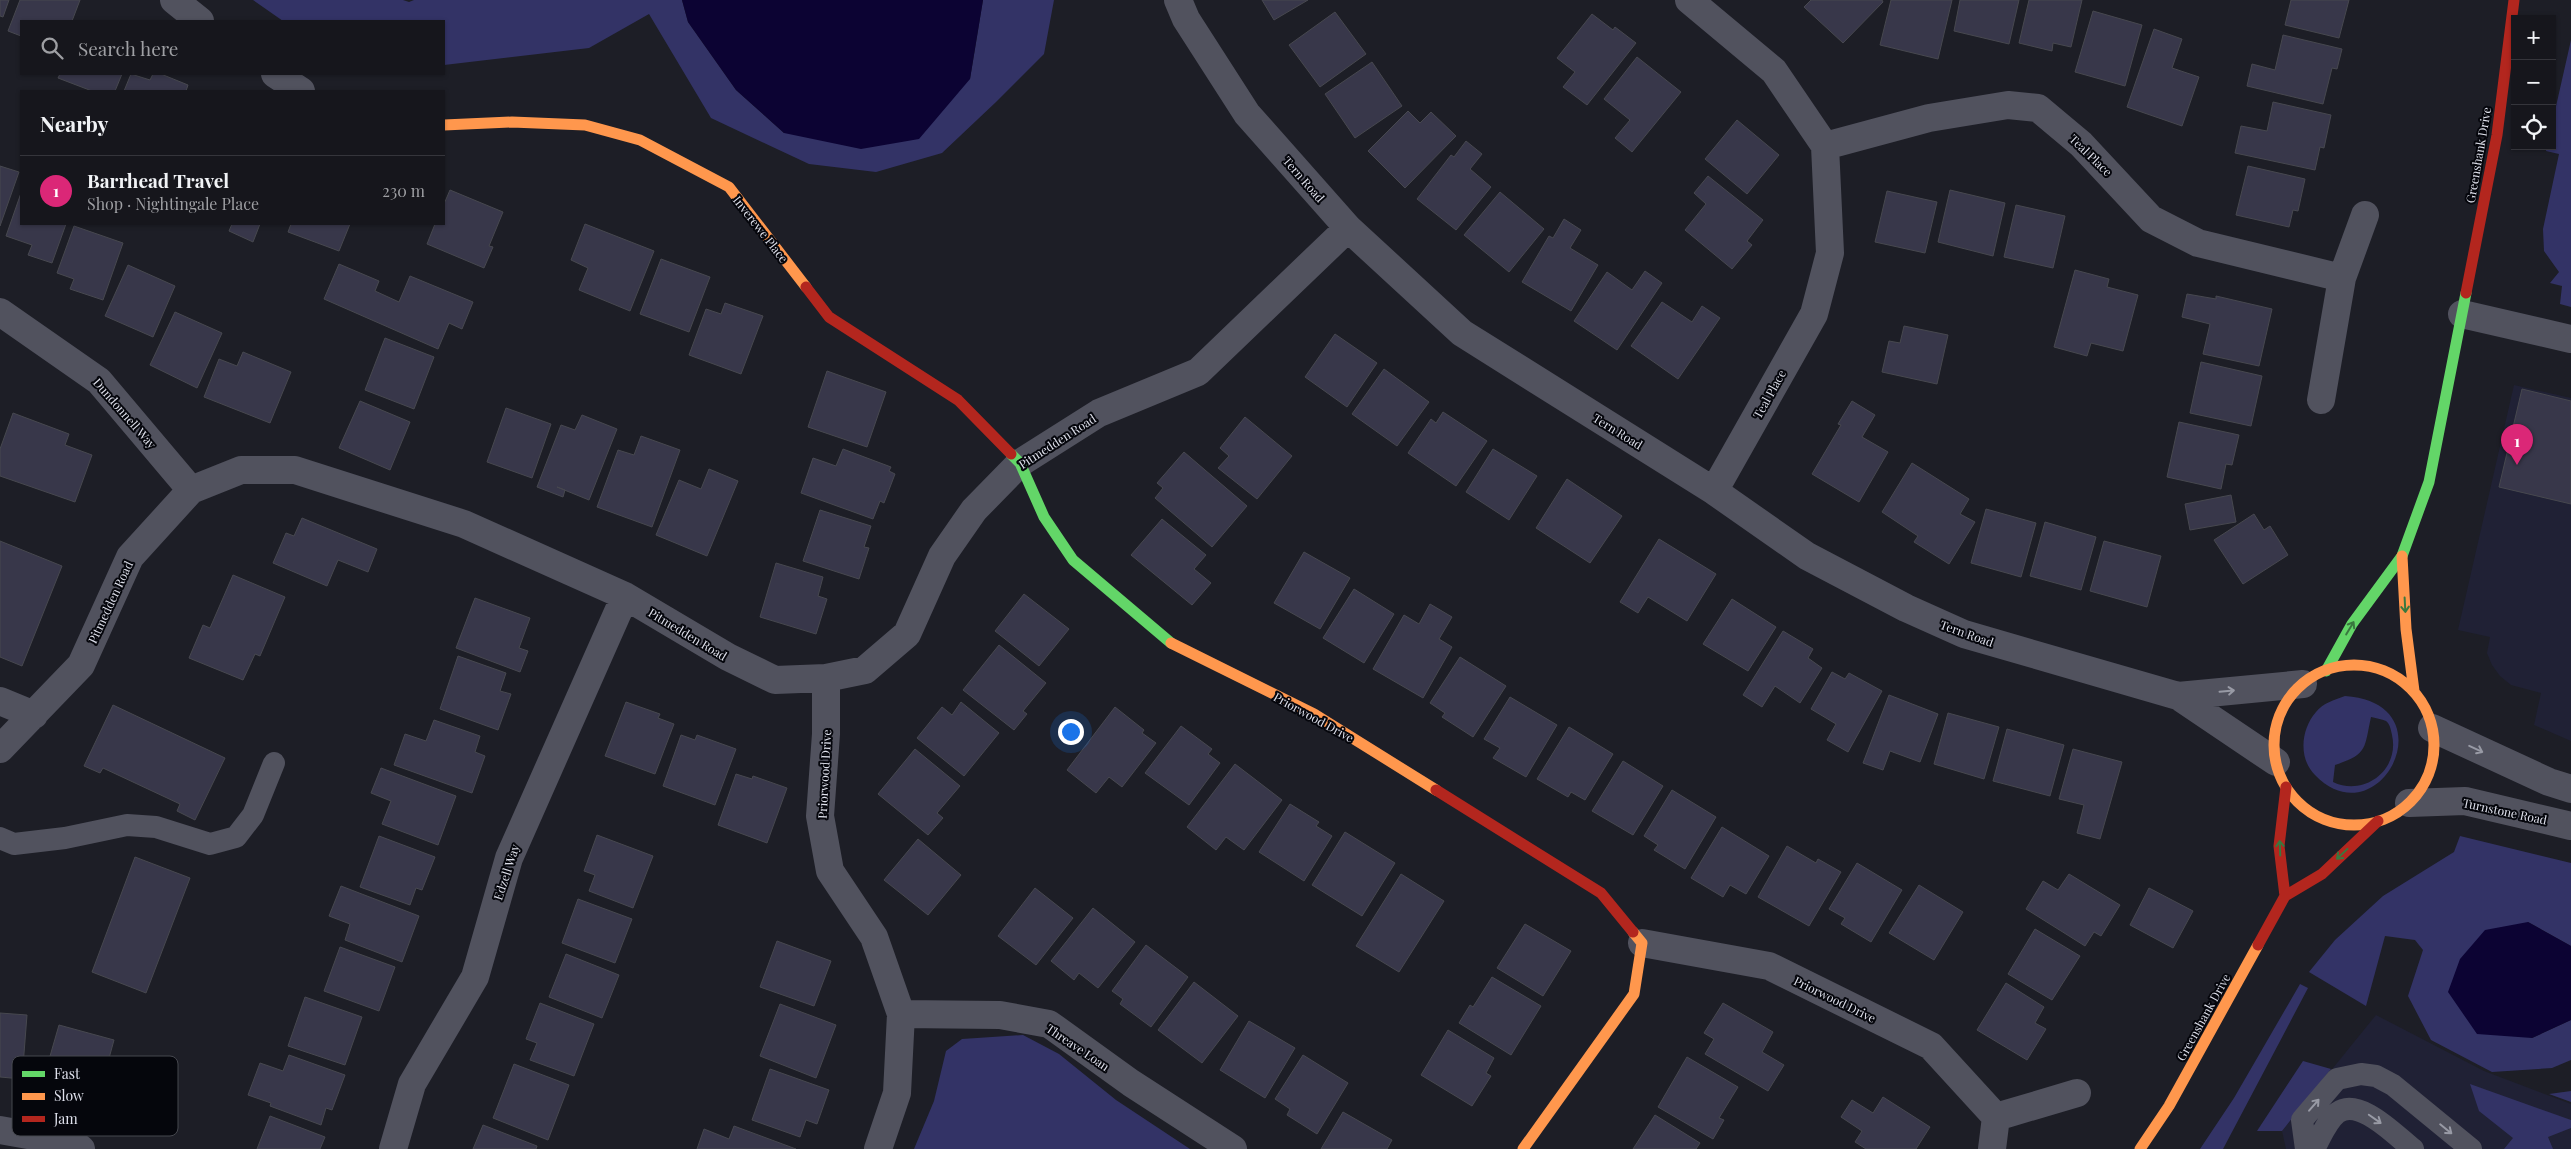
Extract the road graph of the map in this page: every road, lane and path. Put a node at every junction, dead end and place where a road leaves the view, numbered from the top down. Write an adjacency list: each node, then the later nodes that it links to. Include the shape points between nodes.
1 (174, 0): 5 (street)
2 (1178, 0): 11 (street, Tern Road, via 1186,19 1247,114)
3 (1689, 0): 9 (street, via 1774,72)
4 (2514, 0): 14 (street, Greenshank Drive, via 2497,135)
5 (199, 20)
6 (277, 75): 7 (street)
7 (299, 90)
8 (445, 125): 17 (street, Inverewe Place, via 512,122 585,125 640,140 728,187 829,317 958,400)
9 (1825, 146): 12 (street, Teal Place, via 1929,118 2008,104 2038,108 2081,144 2151,219 2198,243); 19 (street, Teal Place, via 1830,253 1814,314)
10 (2365, 215): 12 (street)
11 (1348, 228): 17 (street, Pitmedden Road, via 1198,372 1099,414); 19 (street, Tern Road, via 1462,333)
12 (2342, 278): 16 (street)
13 (0, 312): 18 (street, Dundonnell Way, via 99,381)
14 (2462, 314): 15 (street); 20 (street, Greenshank Drive, via 2429,482)
15 (2571, 339)
16 (2320, 400)
17 (1020, 463): 23 (street, Pitmedden Road, via 974,510 942,556 907,634 865,670); 38 (street, Priorwood Drive, via 1044,517 1073,560 1166,640 1314,714 1601,893)
18 (191, 490): 21 (street, Pitmedden Road, via 241,470 295,470 464,524); 27 (street, Pitmedden Road, via 130,557 81,665)
19 (1714, 491): 25 (street, Tern Road, via 1806,556 1939,623 1964,634)
20 (2402, 556): 22 (street, one-way to 20); 24 (street, one-way to 24)
21 (625, 596): 23 (street, Pitmedden Road, via 728,658 775,680); 44 (street, Edzell Way, via 509,858 475,977 412,1084)
22 (2314, 677): 24 (street, via 2342,666 2368,666 2393,675); 25 (street, Tern Road, one-way to 22); 31 (street, via 2296,690 2281,711 2274,736)
23 (826, 678): 39 (street, Priorwood Drive, via 820,816 830,871 874,937)
24 (2414, 691): 28 (street, via 2428,714)
25 (2178, 696): 31 (street, Tern Road)
26 (0, 701): 27 (street)
27 (34, 715): 29 (street, Pitmedden Road)
28 (2432, 728): 32 (street, one-way to 32); 33 (street, via 2432,767 2421,790)
29 (0, 748)
30 (274, 763): 36 (lane, via 253,815 236,837 210,844 156,827 127,825 65,838 14,844)
31 (2281, 775): 34 (street, via 2303,806 2326,820 2352,825); 37 (street, one-way to 31, via 2279,846)
32 (2571, 789)
33 (2409, 803): 34 (street, via 2402,810); 35 (street, Turnstone Road, via 2465,801)
34 (2378, 821): 37 (street, one-way to 37, via 2322,874)
35 (2571, 826)
36 (0, 838)
37 (2285, 896): 49 (street, Greenshank Drive, via 2169,1106)
38 (1642, 943): 41 (street, Priorwood Drive, via 1769,966 1931,1046); 47 (street, via 1634,994)
39 (901, 1014): 45 (street, Priorwood Drive, via 897,1093); 46 (street, Threave Loan, via 1000,1016 1049,1024 1131,1084)
40 (2077, 1093): 41 (street)
41 (1996, 1116): 48 (street)
42 (34, 1136): 43 (street, via 73,1143)
43 (81, 1149)
44 (393, 1149)
45 (878, 1149)
46 (1233, 1149)
47 (1523, 1149)
48 (1992, 1149)
49 (2140, 1149)
50 (2306, 1149): 53 (lane, one-way to 53, via 2302,1120 2336,1079 2361,1074 2376,1076 2393,1085)
51 (2314, 1149): 52 (lane, one-way to 52, via 2330,1121 2346,1109 2371,1115)
52 (2413, 1149)
53 (2472, 1149)

